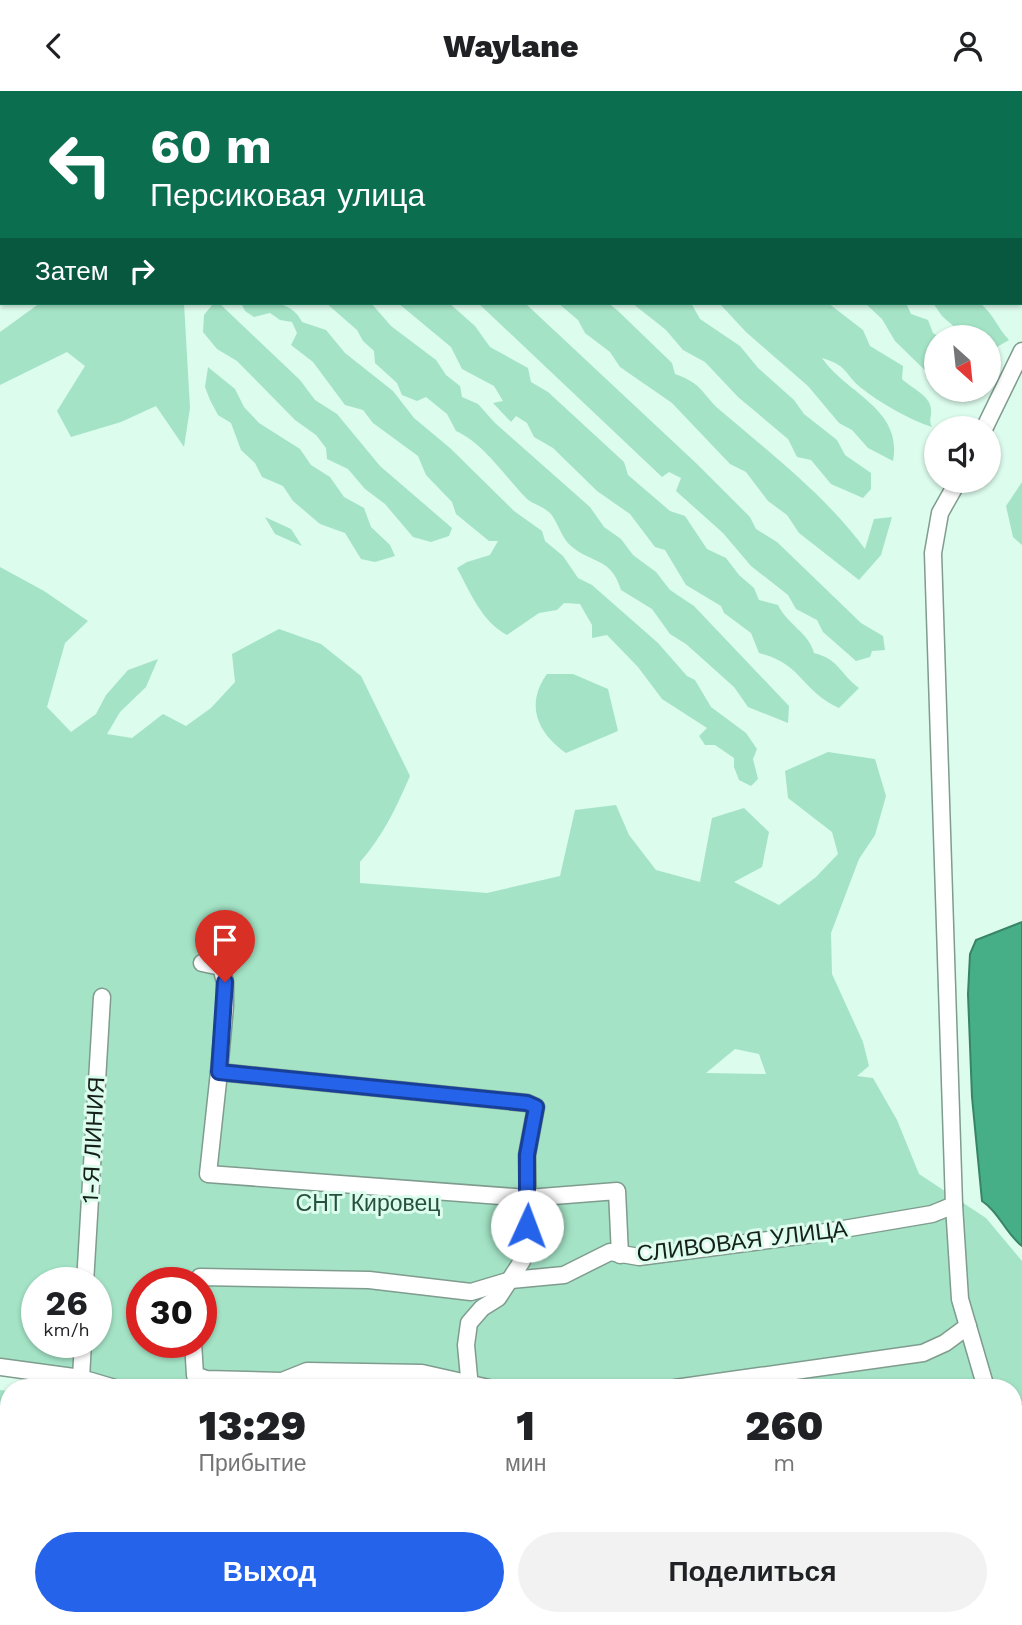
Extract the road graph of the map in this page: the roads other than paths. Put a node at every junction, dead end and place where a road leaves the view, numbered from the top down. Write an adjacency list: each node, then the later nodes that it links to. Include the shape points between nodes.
1 (1022, 351): 2 (street)
2 (990, 416)
3 (951, 493): 8 (street, via 940,513 933,553)
4 (202, 963): 6 (street, via 221,967 225,982)
5 (102, 997): 10 (street, 1-Я ЛИНИЯ)
6 (219, 1072): 7 (street, via 527,1103 536,1107 527,1155); 7 (street, via 208,1174)
7 (528, 1198): 9 (street, via 618,1191); 12 (street, via 522,1261)
8 (954, 1205): 9 (street, СЛИВОВАЯ УЛИЦА, via 933,1214 814,1234 639,1257); 13 (street, via 960,1299)
9 (620, 1255): 12 (street, СЛИВОВАЯ УЛИЦА, via 610,1252 564,1275)
10 (86, 1267)
11 (217, 1280): 12 (street, СЛИВОВАЯ УЛИЦА, via 369,1280 471,1292)
12 (511, 1280): 22 (street, via 469,1323)
13 (968, 1327): 23 (street, via 923,1353); 24 (street)
14 (82, 1358): 17 (street)
15 (194, 1358): 19 (street, via 195,1375)
16 (0, 1367): 17 (street)
17 (81, 1378): 18 (street)
18 (84, 1379)
19 (202, 1379)
20 (300, 1379): 21 (street, via 307,1371 422,1373)
21 (445, 1379)
22 (470, 1379)
23 (739, 1379)
24 (983, 1379)

